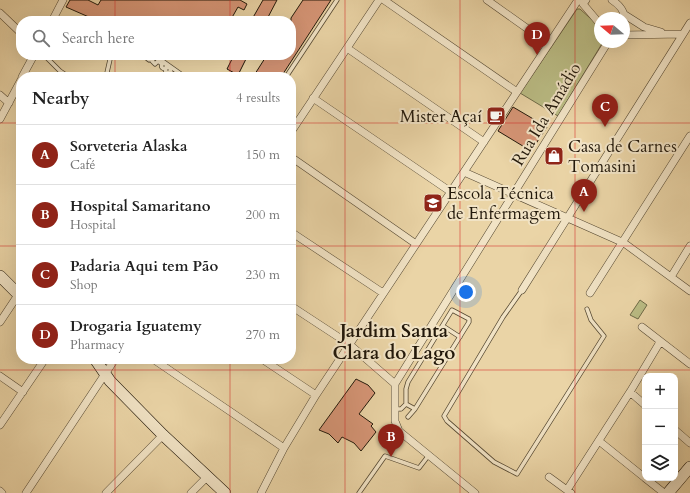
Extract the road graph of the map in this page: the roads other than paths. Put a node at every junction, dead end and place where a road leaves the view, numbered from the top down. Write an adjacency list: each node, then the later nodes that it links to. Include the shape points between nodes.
1 (63, 0): 10 (street)
2 (337, 0): 31 (lane)
3 (379, 0): 19 (street)
4 (384, 0): 33 (street)
5 (487, 0): 18 (street)
6 (582, 1): 11 (street); 18 (street)
7 (614, 1): 8 (street)
8 (621, 12)
9 (0, 13): 14 (street)
10 (55, 16)
11 (594, 16)
12 (630, 19): 15 (street, via 644,27)
13 (690, 23): 16 (street)
14 (16, 28)
15 (667, 33): 16 (street); 17 (street)
16 (682, 34): 45 (street)
17 (630, 35)
18 (549, 44): 33 (street)
19 (347, 48): 35 (street); 40 (street)
20 (604, 48): 44 (street, Rua Ida Amádio)
21 (31, 60): 26 (street)
22 (49, 60): 27 (lane)
23 (110, 60): 28 (lane)
24 (153, 60): 29 (lane, via 155,64 158,61 166,65)
25 (161, 60): 30 (lane)
26 (25, 72)
27 (62, 72)
28 (107, 72)
29 (171, 72)
30 (178, 72)
31 (289, 72)
32 (16, 90): 36 (street)
33 (517, 92): 40 (street)
34 (0, 95): 36 (street)
35 (313, 98): 38 (street); 43 (street)
36 (9, 103): 37 (street)
37 (0, 119)
38 (296, 124)
39 (690, 136): 47 (street)
40 (484, 142): 42 (street)
41 (296, 160): 48 (street)
42 (464, 172): 43 (street); 44 (street)
43 (451, 192): 48 (street)
44 (514, 195): 45 (street); 74 (street, Rua Ida Amádio)
45 (568, 219): 47 (street); 52 (street)
46 (296, 235): 55 (street)
47 (624, 243): 51 (street); 56 (street)
48 (416, 244): 55 (street)
49 (690, 246): 51 (street)
50 (0, 276): 54 (street)
51 (671, 277): 53 (street)
52 (522, 290): 59 (lane, via 444,416 446,421 494,462 517,474 604,336 591,320)
53 (690, 291)
54 (16, 292)
55 (383, 293): 65 (street)
56 (590, 293)
57 (16, 301): 60 (street)
58 (296, 309): 65 (street)
59 (587, 309)
60 (0, 322)
61 (443, 326): 63 (lane); 63 (lane, via 452,310 469,319); 79 (lane, via 408,382)
62 (642, 327): 64 (street)
63 (460, 337): 81 (lane)
64 (660, 342): 71 (street); 76 (street)
65 (349, 344): 74 (street); 77 (street)
66 (42, 364): 75 (street)
67 (99, 364): 72 (street)
68 (112, 364): 72 (street)
69 (160, 364): 88 (street)
70 (270, 364): 77 (street)
71 (690, 364)
72 (104, 375): 85 (street); 96 (street)
73 (0, 376): 75 (street)
74 (395, 384): 80 (street)
75 (23, 392): 83 (street)
76 (630, 392): 78 (street); 86 (street)
77 (316, 395): 88 (street)
78 (642, 402)
79 (406, 404): 80 (lane); 81 (lane)
80 (394, 409): 89 (street, via 399,432)
81 (415, 409): 82 (lane)
82 (408, 417)
83 (0, 425)
84 (678, 433): 87 (street)
85 (163, 435): 91 (street); 97 (street)
86 (600, 441): 92 (street); 95 (street)
87 (690, 443)
88 (284, 448): 100 (street)
89 (429, 455): 101 (lane, via 419,468 385,456); 102 (street)
90 (690, 467): 104 (street)
91 (208, 476): 98 (street); 99 (street)
92 (642, 476)
93 (548, 477): 95 (street)
94 (649, 481): 103 (street)
95 (569, 492)
96 (26, 493)
97 (106, 493)
98 (191, 493)
99 (225, 493)
100 (261, 493)
101 (359, 493)
102 (475, 493)
103 (664, 493)
104 (668, 493)

